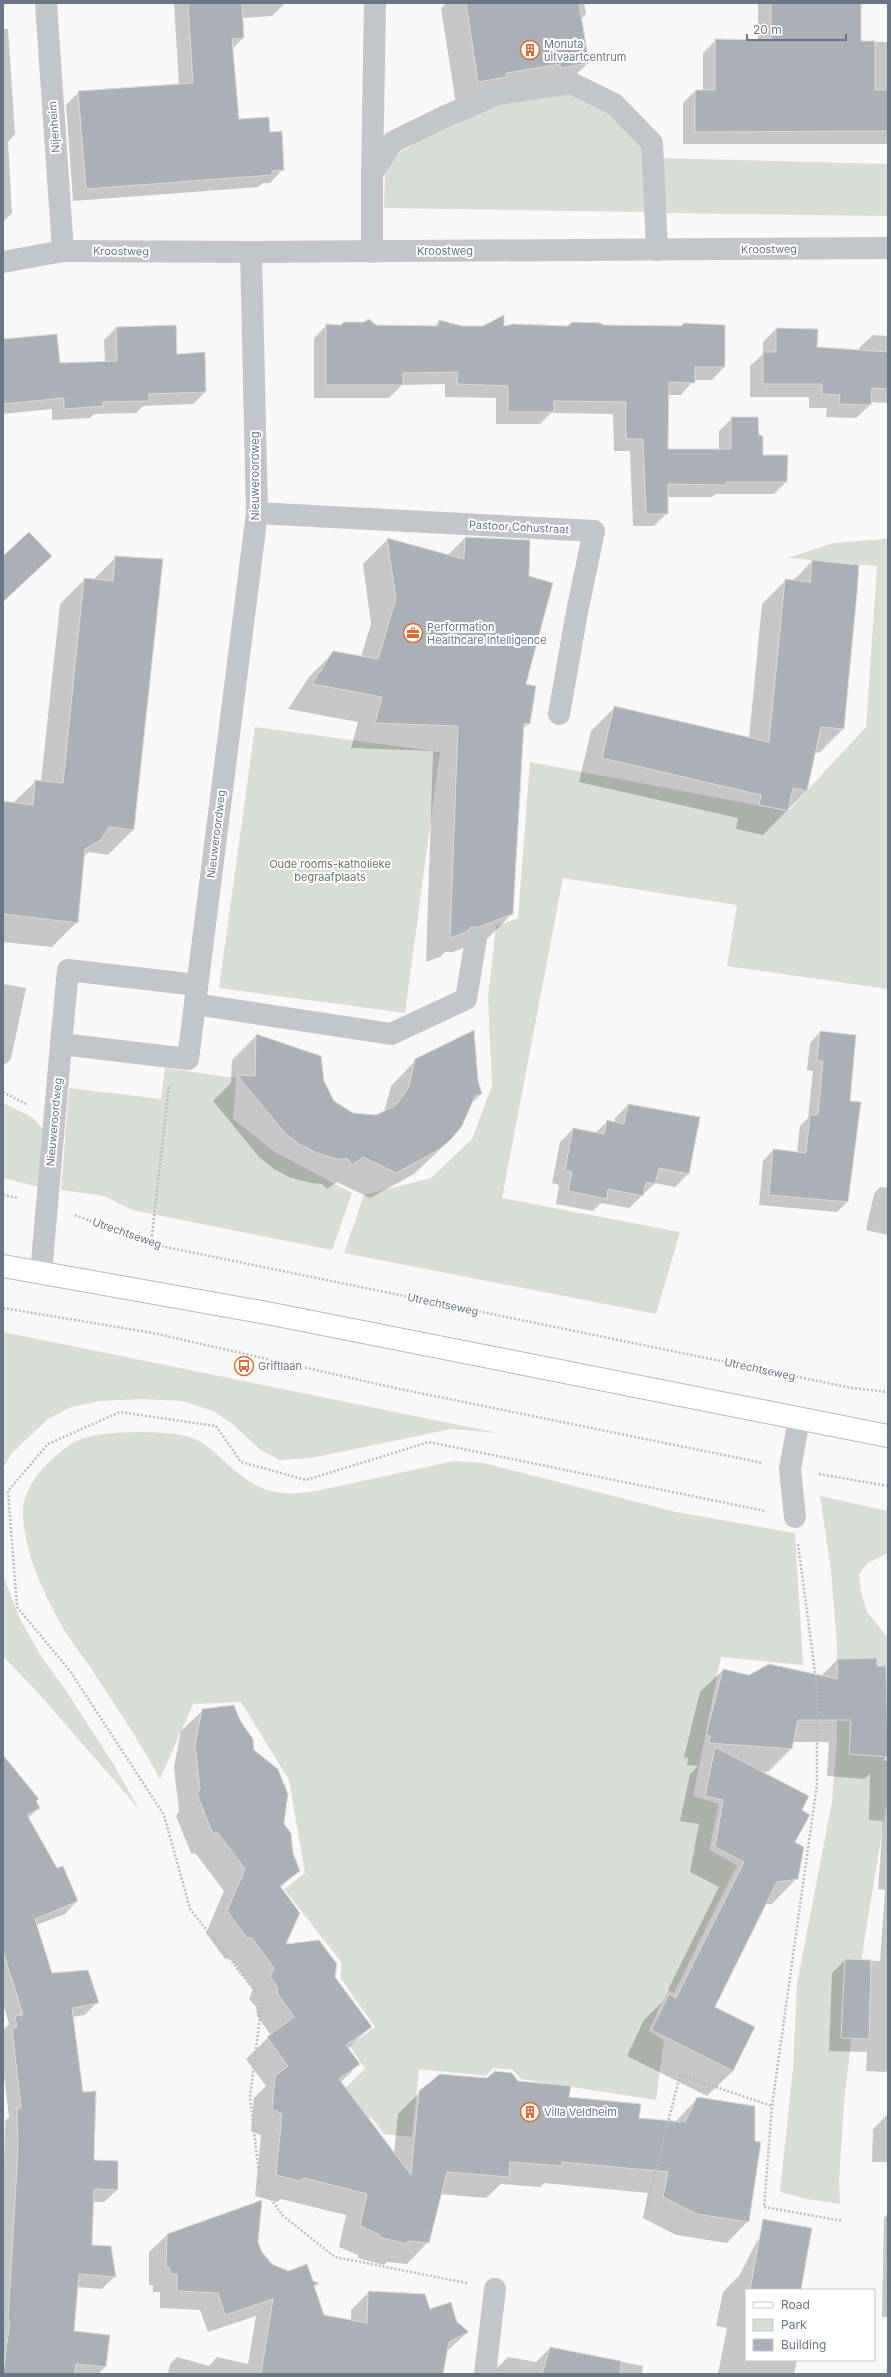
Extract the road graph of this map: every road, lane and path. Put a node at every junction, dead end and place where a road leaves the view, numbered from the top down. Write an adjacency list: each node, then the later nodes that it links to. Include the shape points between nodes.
1 (46, 3): 5 (street, Nijenheim)
2 (375, 3): 3 (street)
3 (372, 174): 6 (street, via 393,142 446,116 498,94 571,82 614,104 652,144); 8 (street)
4 (888, 248): 6 (street, Kroostweg)
5 (63, 250): 7 (street, Kroostweg); 9 (street, Kroostweg)
6 (657, 250): 8 (street, Kroostweg)
7 (251, 252): 8 (street, Kroostweg); 10 (street, Nieuweroordweg)
8 (372, 252)
9 (3, 262)
10 (257, 513): 11 (street, Pastoor Cohustraat, via 594,531); 13 (street, Nieuweroordweg)
11 (559, 714)
12 (476, 939): 13 (street, via 466,999 391,1034)
13 (196, 995): 14 (street, via 68,970); 15 (street, Nieuweroordweg, via 188,1058)
14 (62, 1044): 15 (street, Nieuweroordweg); 17 (street, Nieuweroordweg)
15 (173, 1056): 18 (path)
16 (3, 1195): 17 (path, Utrechtseweg)
17 (48, 1204): 18 (path, Utrechtseweg); 20 (street, Nieuweroordweg)
18 (151, 1244): 22 (path, Utrechtseweg, via 852,1388)
19 (3, 1266): 20 (main road)
20 (41, 1273): 23 (main road, via 272,1314)
21 (3, 1308): 25 (path, via 153,1333 395,1388)
22 (888, 1392)
23 (799, 1419): 24 (main road); 25 (street)
24 (888, 1436)
25 (790, 1469): 26 (path); 27 (street)
26 (888, 1486)
27 (795, 1517): 28 (path, via 817,1687 817,1784); 31 (path, via 429,1442 306,1480 241,1462 216,1426 120,1412 48,1444 8,1492 16,1607 70,1671 164,1815 190,1909 262,2000 250,2097 260,2183 282,2215 335,2257)
28 (772, 2106): 29 (path, via 680,2075); 30 (path, via 764,2207)
29 (647, 2205)
30 (842, 2221)
31 (495, 2289): 32 (street)
32 (485, 2374)

